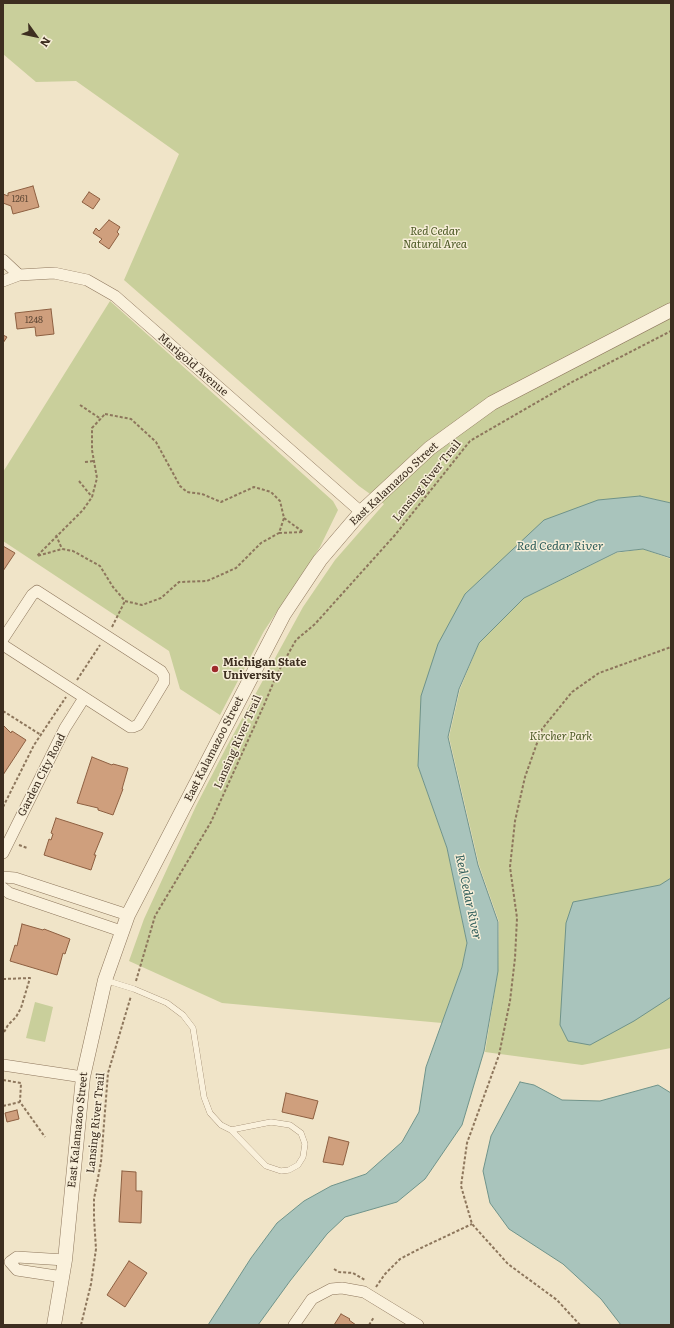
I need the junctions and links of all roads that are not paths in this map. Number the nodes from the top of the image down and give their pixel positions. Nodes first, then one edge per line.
1 (3, 260) edge
2 (19, 275) junction
3 (3, 281) edge
4 (671, 310) edge
5 (361, 512) junction
6 (3, 639) edge
7 (3, 645) edge
8 (84, 698) junction
9 (3, 853) edge
10 (3, 877) edge
11 (3, 888) edge
12 (128, 915) junction
13 (121, 931) junction
14 (105, 980) junction
15 (3, 1065) edge
16 (83, 1077) junction
17 (230, 1130) junction
18 (65, 1260) junction
19 (6, 1261) edge
20 (63, 1277) junction
21 (54, 1325) edge
22 (294, 1325) edge
23 (418, 1325) edge

1 - 2 street
2 - 3 street, Marigold Avenue
2 - 5 street, Marigold Avenue
4 - 5 street, East Kalamazoo Street
5 - 12 street, East Kalamazoo Street
6 - 8 street
7 - 8 street
8 - 9 street, Garden City Road
10 - 12 street
11 - 13 street
12 - 13 street, East Kalamazoo Street
13 - 14 street, East Kalamazoo Street
14 - 16 street, East Kalamazoo Street
14 - 17 lane
15 - 16 street
16 - 18 street, East Kalamazoo Street
17 - 17 lane
18 - 19 street
18 - 20 street, East Kalamazoo Street
19 - 20 street
20 - 21 street, East Kalamazoo Street
22 - 23 street

